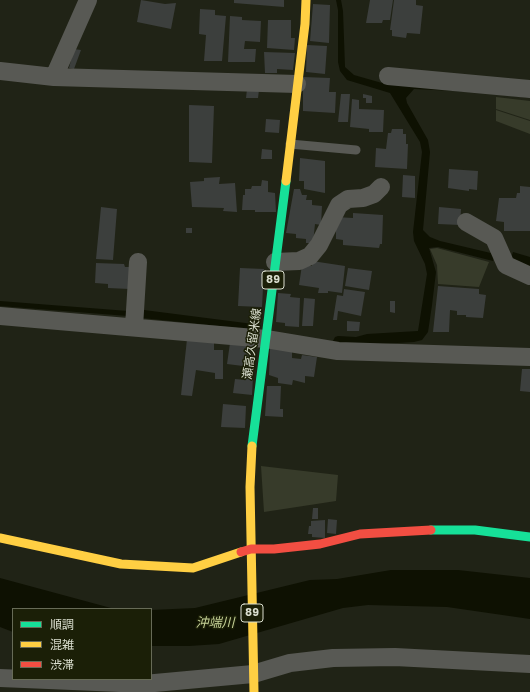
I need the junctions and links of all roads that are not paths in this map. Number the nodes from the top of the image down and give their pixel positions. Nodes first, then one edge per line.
1 (88, 0) edge
2 (306, 0) edge
3 (0, 71) edge
4 (388, 76) dead end
5 (54, 77) junction
6 (297, 84) junction
7 (530, 89) edge
8 (290, 144) junction
9 (356, 150) dead end
10 (381, 187) dead end
11 (466, 222) dead end
12 (138, 262) dead end
13 (275, 262) junction
14 (530, 276) edge
15 (0, 316) edge
16 (134, 327) junction
17 (266, 339) junction
18 (530, 357) edge
19 (530, 536) edge
20 (0, 538) edge
21 (251, 549) junction
22 (530, 664) edge
23 (253, 677) edge
24 (0, 678) edge
25 (12, 678) edge
26 (48, 680) edge

1 - 5 street
2 - 6 main road, 瀬高久留米線 / 89
3 - 5 street
4 - 7 street
5 - 6 street
6 - 8 main road, 瀬高久留米線 / 89
8 - 9 lane
8 - 13 main road, 瀬高久留米線 / 89
10 - 13 street
11 - 14 street
12 - 16 street
13 - 17 main road, 瀬高久留米線 / 89
15 - 16 street
16 - 17 street
17 - 18 street
17 - 21 main road, 瀬高久留米線 / 89
19 - 21 main road
20 - 21 main road
21 - 23 main road, 瀬高久留米線 / 89
22 - 23 street
23 - 26 street
24 - 25 street

